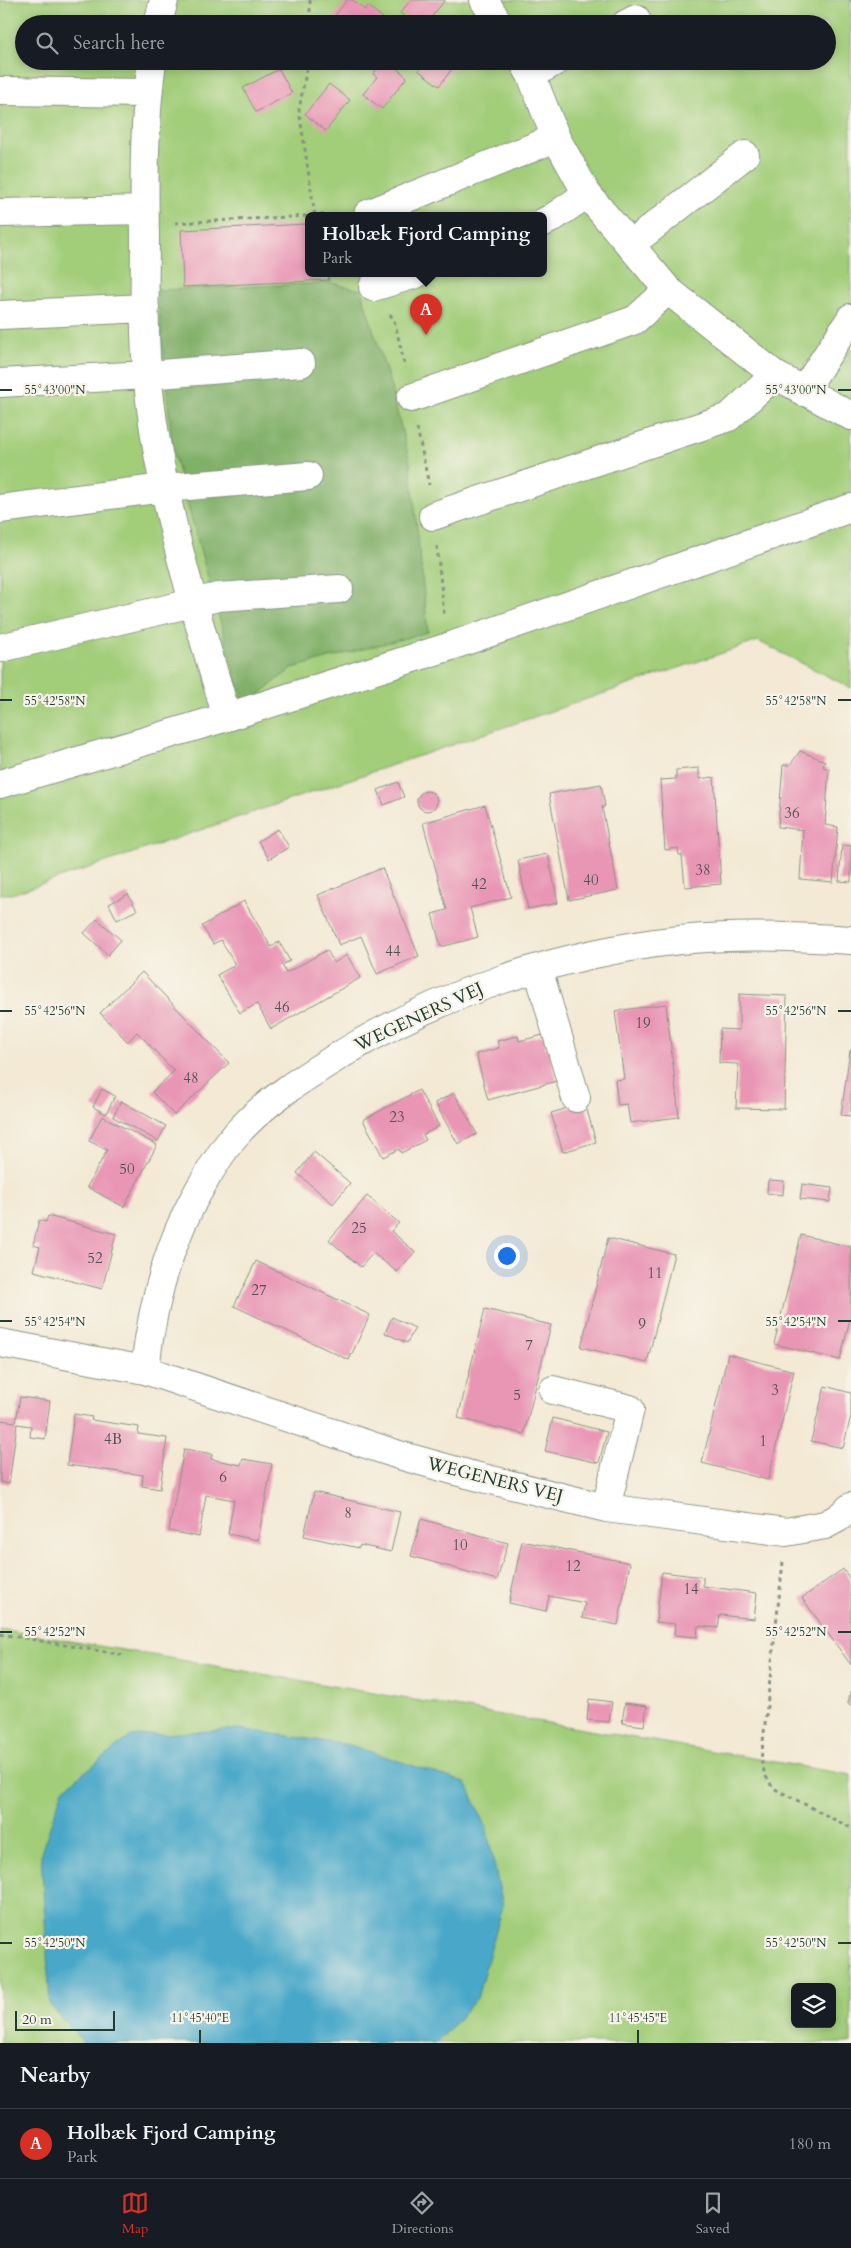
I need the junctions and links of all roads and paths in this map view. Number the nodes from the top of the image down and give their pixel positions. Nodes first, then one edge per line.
1 (164, 0) edge
2 (310, 0) edge
3 (484, 0) edge
4 (160, 15) edge
5 (310, 15) edge
6 (493, 15) edge
7 (151, 70) edge
8 (306, 70) edge
9 (528, 70) edge
10 (0, 91) edge
11 (147, 93) junction
12 (556, 138) junction
13 (745, 155) dead end
14 (587, 194) junction
15 (312, 212) edge
16 (373, 212) edge
17 (0, 213) edge
18 (305, 216) edge
19 (144, 218) junction
20 (547, 220) edge
21 (631, 244) junction
22 (406, 277) edge
23 (373, 287) joint
24 (668, 290) junction
25 (146, 308) junction
26 (0, 315) edge
27 (851, 318) edge
28 (301, 363) dead end
29 (147, 375) junction
30 (776, 375) junction
31 (0, 383) edge
32 (803, 392) junction
33 (411, 398) junction
34 (851, 416) edge
35 (308, 476) dead end
36 (164, 488) junction
37 (0, 508) edge
38 (851, 508) edge
39 (433, 516) junction
40 (339, 589) dead end
41 (192, 604) junction
42 (448, 647) junction
43 (0, 648) edge
44 (227, 717) junction
45 (0, 784) edge
46 (851, 940) edge
47 (538, 969) junction
48 (576, 1098) dead end
49 (0, 1343) edge
50 (144, 1370) junction
51 (553, 1390) dead end
52 (851, 1507) edge
53 (606, 1508) junction
54 (786, 1532) junction
55 (0, 1634) edge
56 (124, 1655) dead end
57 (851, 1828) edge

1 - 4 street
2 - 5 path
3 - 6 street
7 - 11 street
8 - 15 path
9 - 12 street
10 - 11 street
11 - 19 street
12 - 14 street
12 - 16 street
13 - 21 street
14 - 20 street
14 - 21 street
17 - 19 street
18 - 19 path
19 - 25 street
21 - 24 street
22 - 23 street
23 - 33 path
24 - 30 street
24 - 33 street
25 - 26 street
25 - 29 street
27 - 32 street
28 - 29 street
29 - 31 street
29 - 36 street
30 - 32 street
30 - 39 street
32 - 34 street
33 - 39 path
35 - 36 street
36 - 37 street
36 - 41 street
38 - 42 street
39 - 42 path
40 - 41 street
41 - 43 street
41 - 44 street
42 - 44 street
44 - 45 street
46 - 47 street, WEGENERS VEJ
47 - 48 street
47 - 50 street, WEGENERS VEJ
49 - 50 street, WEGENERS VEJ
50 - 53 street, WEGENERS VEJ
51 - 53 street
52 - 54 street, WEGENERS VEJ
53 - 54 street, WEGENERS VEJ
54 - 57 path
55 - 56 path

